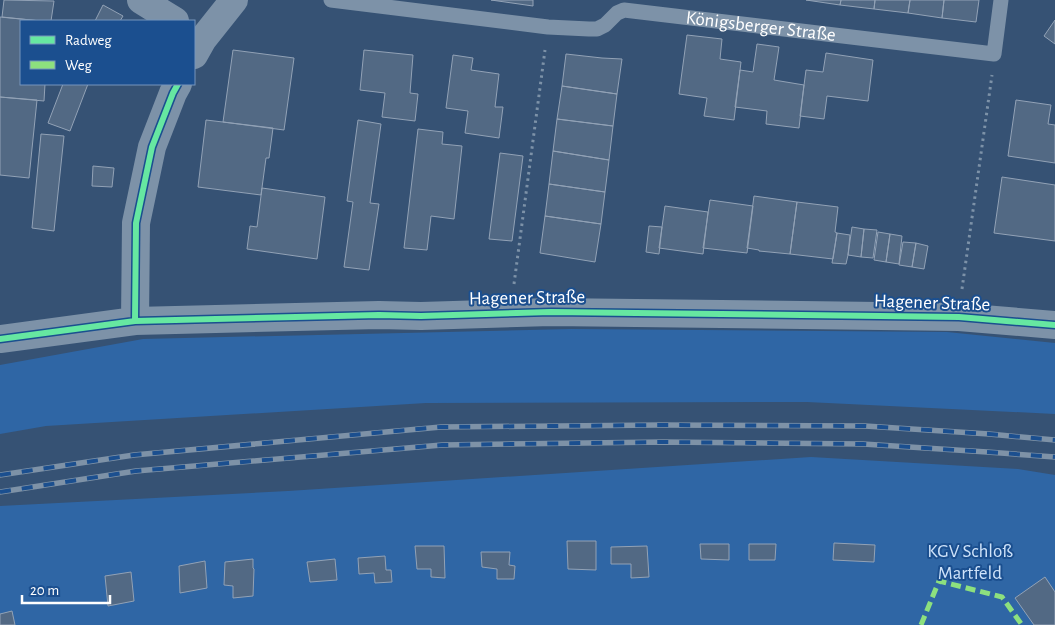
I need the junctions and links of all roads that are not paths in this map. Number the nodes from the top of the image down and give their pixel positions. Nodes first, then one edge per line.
1 (141, 0) edge
2 (234, 0) edge
3 (330, 0) edge
4 (1002, 0) edge
5 (173, 20) edge
6 (197, 42) edge
7 (178, 85) edge
8 (135, 321) junction
9 (1055, 325) edge
10 (0, 339) edge

1 - 5 street
2 - 6 street
3 - 4 lane, Königsberger Straße
7 - 8 street
8 - 9 street, Hagener Straße
8 - 10 street, Hagener Straße

